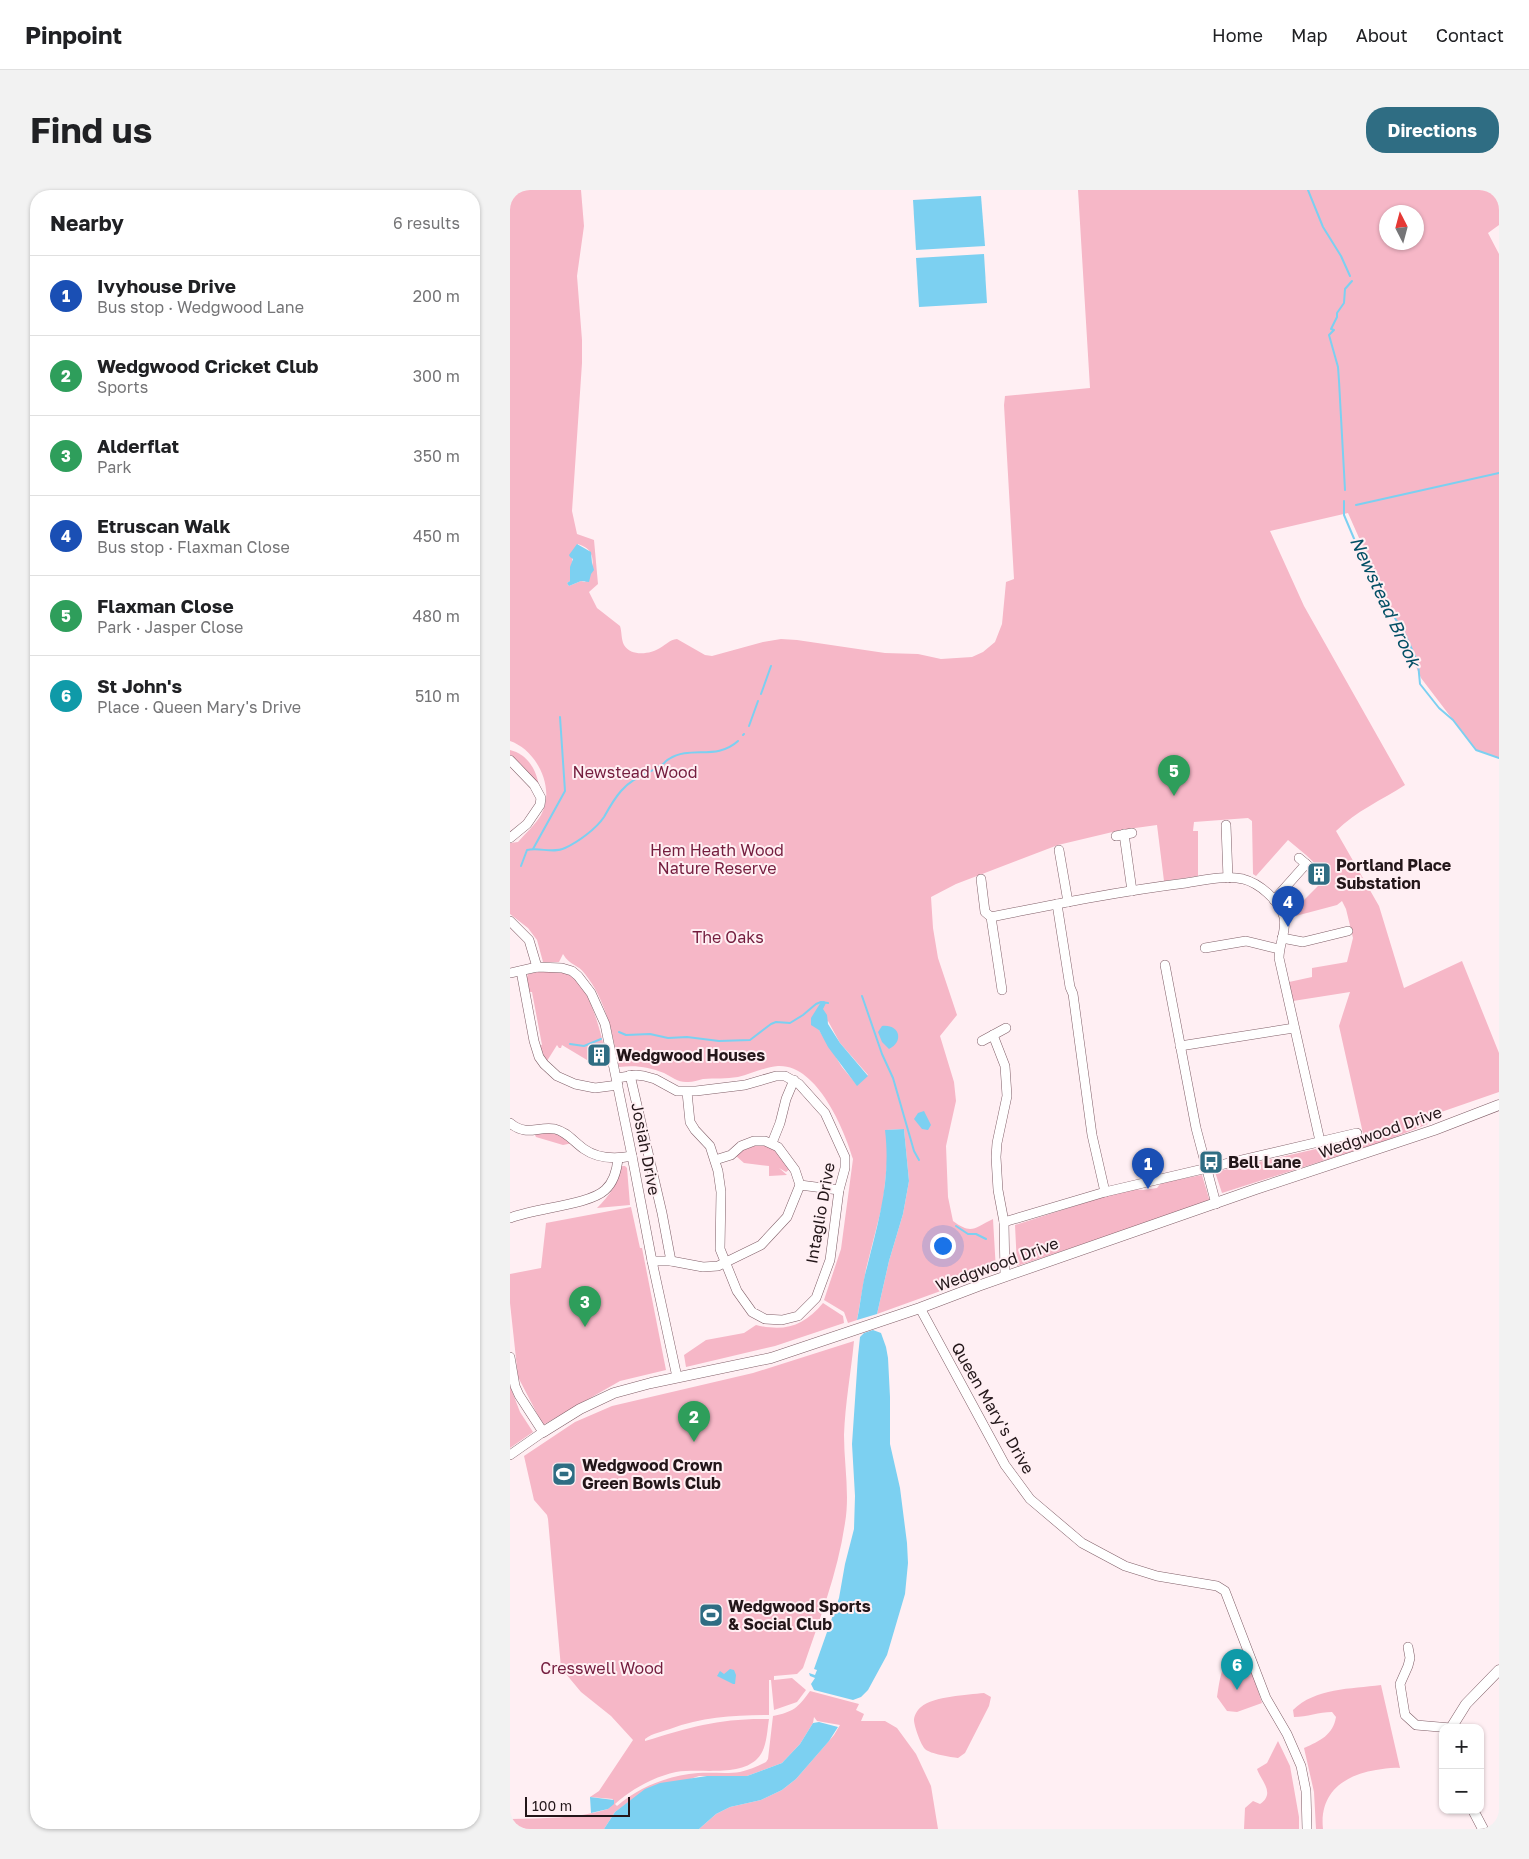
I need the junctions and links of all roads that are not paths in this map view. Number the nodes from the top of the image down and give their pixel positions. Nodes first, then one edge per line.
1 (510, 760) edge
2 (1226, 825) dead end
3 (1124, 834) dead end
4 (510, 838) edge
5 (1059, 850) dead end
6 (1305, 864) dead end
7 (1228, 878) junction
8 (981, 879) dead end
9 (1132, 890) junction
10 (1274, 900) junction
11 (1068, 902) junction
12 (1057, 904) junction
13 (991, 917) junction
14 (510, 921) edge
15 (1346, 934) dead end
16 (1282, 938) junction
17 (1205, 948) dead end
18 (1279, 949) junction
19 (1165, 965) dead end
20 (537, 967) junction
21 (521, 971) junction
22 (510, 973) edge
23 (1002, 990) dead end
24 (1006, 1028) dead end
25 (1294, 1028) junction
26 (992, 1035) junction
27 (982, 1041) dead end
28 (1180, 1046) junction
29 (630, 1076) junction
30 (794, 1080) junction
31 (618, 1082) junction
32 (687, 1092) junction
33 (1499, 1105) edge
34 (510, 1123) edge
35 (1357, 1133) dead end
36 (1320, 1141) junction
37 (772, 1143) junction
38 (632, 1156) junction
39 (618, 1158) junction
40 (715, 1160) junction
41 (1206, 1168) junction
42 (800, 1185) junction
43 (839, 1190) junction
44 (1105, 1192) junction
45 (1216, 1204) junction
46 (510, 1217) edge
47 (1004, 1222) junction
48 (652, 1261) junction
49 (671, 1261) junction
50 (725, 1263) junction
51 (1004, 1276) junction
52 (920, 1308) junction
53 (510, 1357) edge
54 (677, 1377) junction
55 (544, 1432) junction
56 (510, 1455) edge
57 (1408, 1647) dead end
58 (1499, 1670) edge
59 (1454, 1724) edge
60 (1439, 1727) edge
61 (1475, 1814) edge
62 (1307, 1829) edge
63 (1483, 1829) edge

1 - 4 street
2 - 7 street
3 - 9 street
5 - 11 street
6 - 10 street
7 - 9 street
7 - 10 street
8 - 13 street
9 - 11 street
10 - 16 street
11 - 12 street
12 - 13 street
12 - 44 street
13 - 23 street
14 - 20 street
15 - 16 street
16 - 18 street
17 - 18 street
18 - 25 street
19 - 28 street
20 - 21 street, Josiah Drive
20 - 31 street, Josiah Drive
21 - 22 street, Josiah Drive
21 - 31 street
24 - 26 street
25 - 28 street
25 - 36 street
26 - 27 street
26 - 47 street
28 - 41 street
29 - 31 street
29 - 32 street
29 - 49 street
30 - 32 street
30 - 37 street
30 - 43 street, Intaglio Drive
31 - 38 street, Josiah Drive
32 - 40 street
33 - 45 street, Wedgwood Drive
34 - 39 street
35 - 36 street
36 - 41 street
37 - 40 street
37 - 42 street
38 - 39 street
38 - 48 street, Josiah Drive
39 - 46 street
40 - 50 street, Intaglio Drive
41 - 44 street
41 - 45 street
42 - 43 street
42 - 50 street
43 - 50 street, Intaglio Drive
44 - 47 street
45 - 51 street, Wedgwood Drive
47 - 51 street
48 - 49 street
48 - 54 street, Josiah Drive
49 - 50 street
51 - 52 street, Wedgwood Drive
52 - 54 street, Wedgwood Drive
52 - 62 street, Queen Mary's Drive
53 - 55 street
54 - 55 street, Wedgwood Drive
55 - 56 street, Wedgwood Drive
57 - 60 street
58 - 59 street
61 - 63 street

